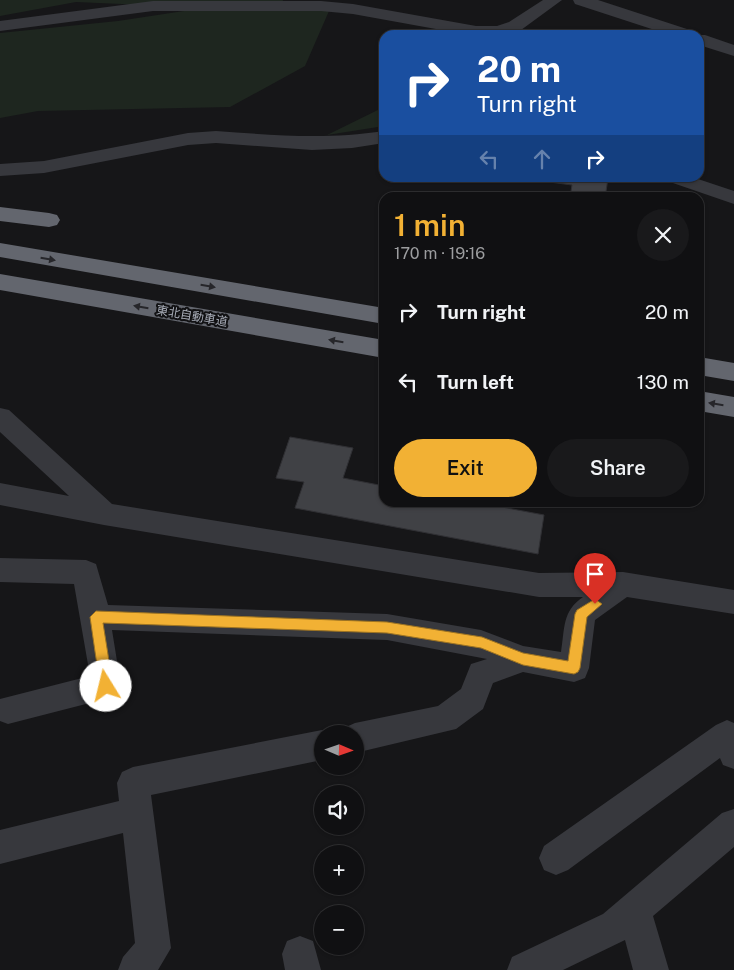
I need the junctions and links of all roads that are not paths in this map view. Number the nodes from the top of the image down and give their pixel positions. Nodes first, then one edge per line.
1 (554, 0) edge
2 (580, 0) edge
3 (0, 26) edge
4 (470, 30) edge
5 (501, 30) edge
6 (671, 30) edge
7 (704, 41) edge
8 (734, 51) edge
9 (379, 137) edge
10 (0, 170) edge
11 (688, 182) edge
12 (734, 198) edge
13 (0, 214) edge
14 (49, 220) dead end
15 (0, 250) edge
16 (0, 282) edge
17 (379, 315) edge
18 (379, 348) edge
19 (704, 367) edge
20 (734, 372) edge
21 (704, 402) edge
22 (734, 407) edge
23 (0, 417) edge
24 (0, 494) edge
25 (105, 514) junction
26 (0, 570) edge
27 (623, 584) junction
28 (734, 602) edge
29 (96, 617) junction
30 (523, 659) junction
31 (8, 710) dead end
32 (364, 736) edge
33 (314, 747) edge
34 (734, 754) edge
35 (137, 813) junction
36 (734, 825) edge
37 (0, 847) edge
38 (556, 858) dead end
39 (634, 910) junction
40 (146, 967) edge
41 (525, 970) edge
42 (651, 970) edge

1 - 5 street
2 - 6 street
3 - 4 street
7 - 8 street
9 - 10 street
11 - 12 street
13 - 14 highway
15 -> 17 highway
18 -> 16 highway, 東北自動車道
19 - 20 highway
22 -> 21 highway
23 - 25 street
24 - 25 street
25 - 27 street
26 - 29 street
27 - 28 street
27 - 30 street
29 - 30 street
29 - 31 street
30 - 32 street
33 - 35 street
34 - 38 street
35 - 37 street
35 - 40 street
36 - 39 street
39 - 41 street
39 - 42 street

